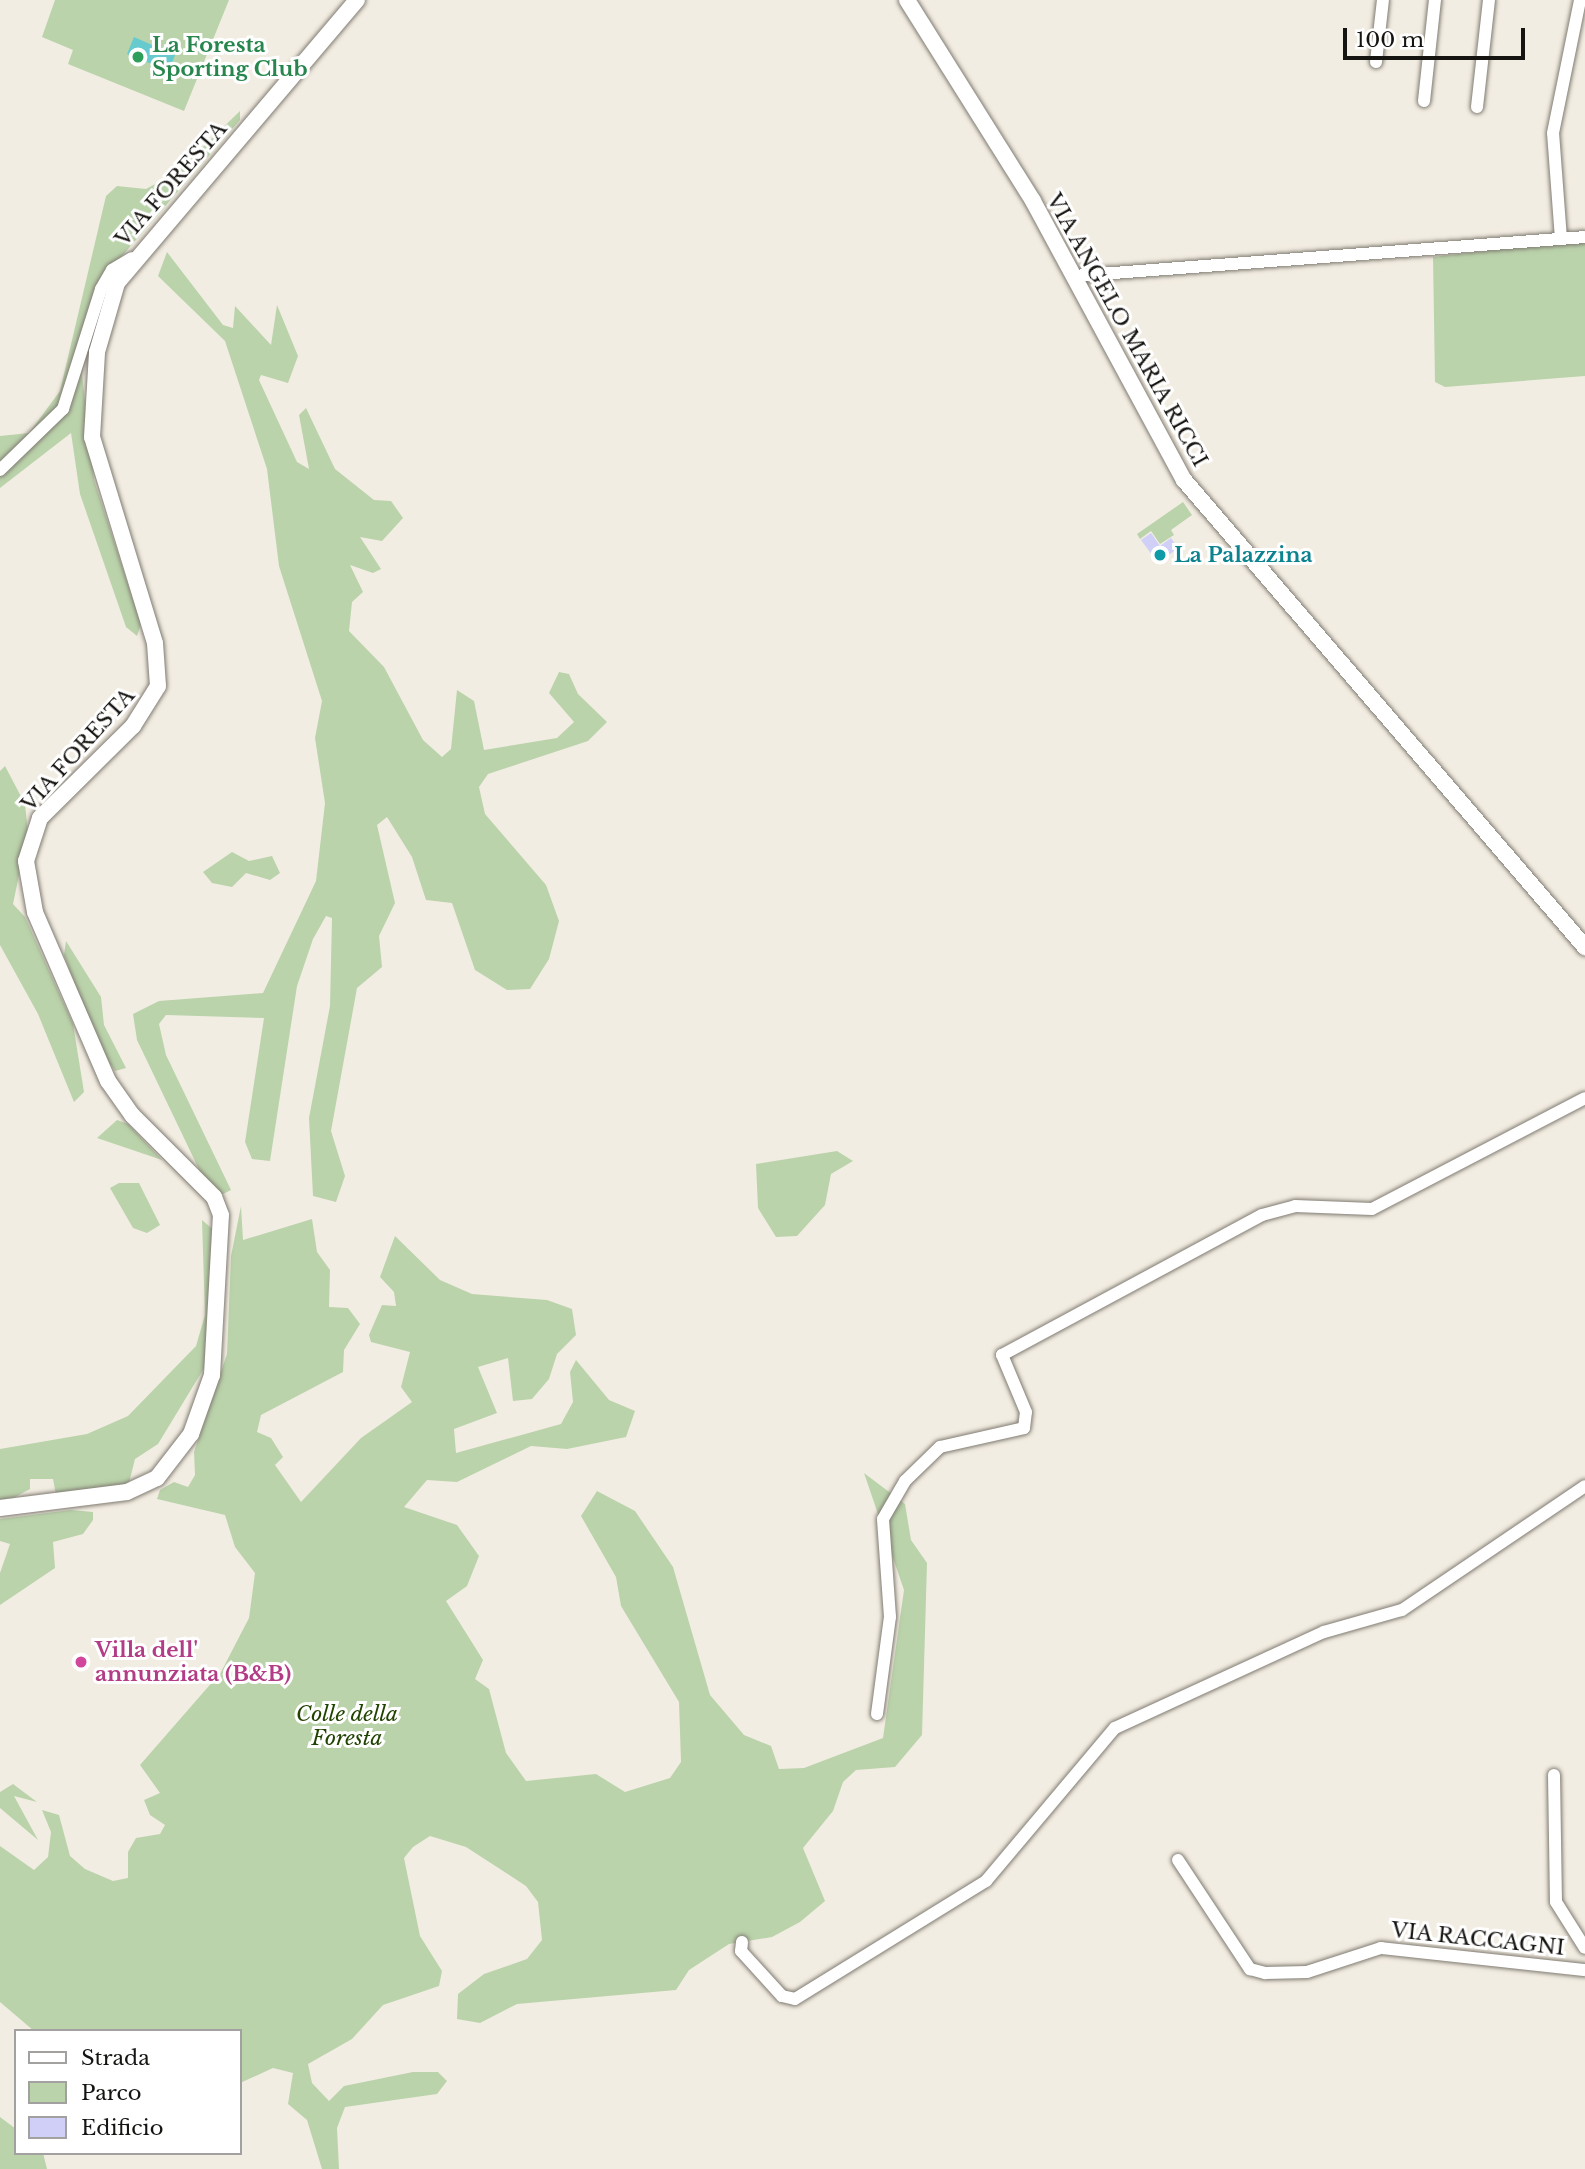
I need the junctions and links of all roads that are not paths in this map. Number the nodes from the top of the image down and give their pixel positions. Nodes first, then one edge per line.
1 (357, 0) edge
2 (906, 0) edge
3 (1383, 0) edge
4 (1434, 0) edge
5 (1489, 0) edge
6 (1580, 0) edge
7 (1376, 62) dead end
8 (1424, 101) dead end
9 (1477, 107) dead end
10 (1585, 237) edge
11 (1562, 239) junction
12 (132, 258) junction
13 (1074, 276) junction
14 (0, 470) edge
15 (1585, 947) edge
16 (1585, 1098) edge
17 (1585, 1486) edge
18 (0, 1508) edge
19 (877, 1714) dead end
20 (1554, 1774) dead end
21 (1178, 1860) dead end
22 (742, 1942) dead end
23 (1585, 1948) edge
24 (1585, 1970) edge

1 - 12 main road, VIA FORESTA
2 - 13 main road, VIA ANGELO MARIA RICCI
3 - 7 street
4 - 8 street
5 - 9 street
6 - 11 street
10 - 11 street
11 - 13 street
12 - 14 street
12 - 18 main road, VIA FORESTA
13 - 15 main road, VIA ANGELO MARIA RICCI
16 - 19 street
17 - 22 street
20 - 23 street
21 - 24 street, VIA RACCAGNI

